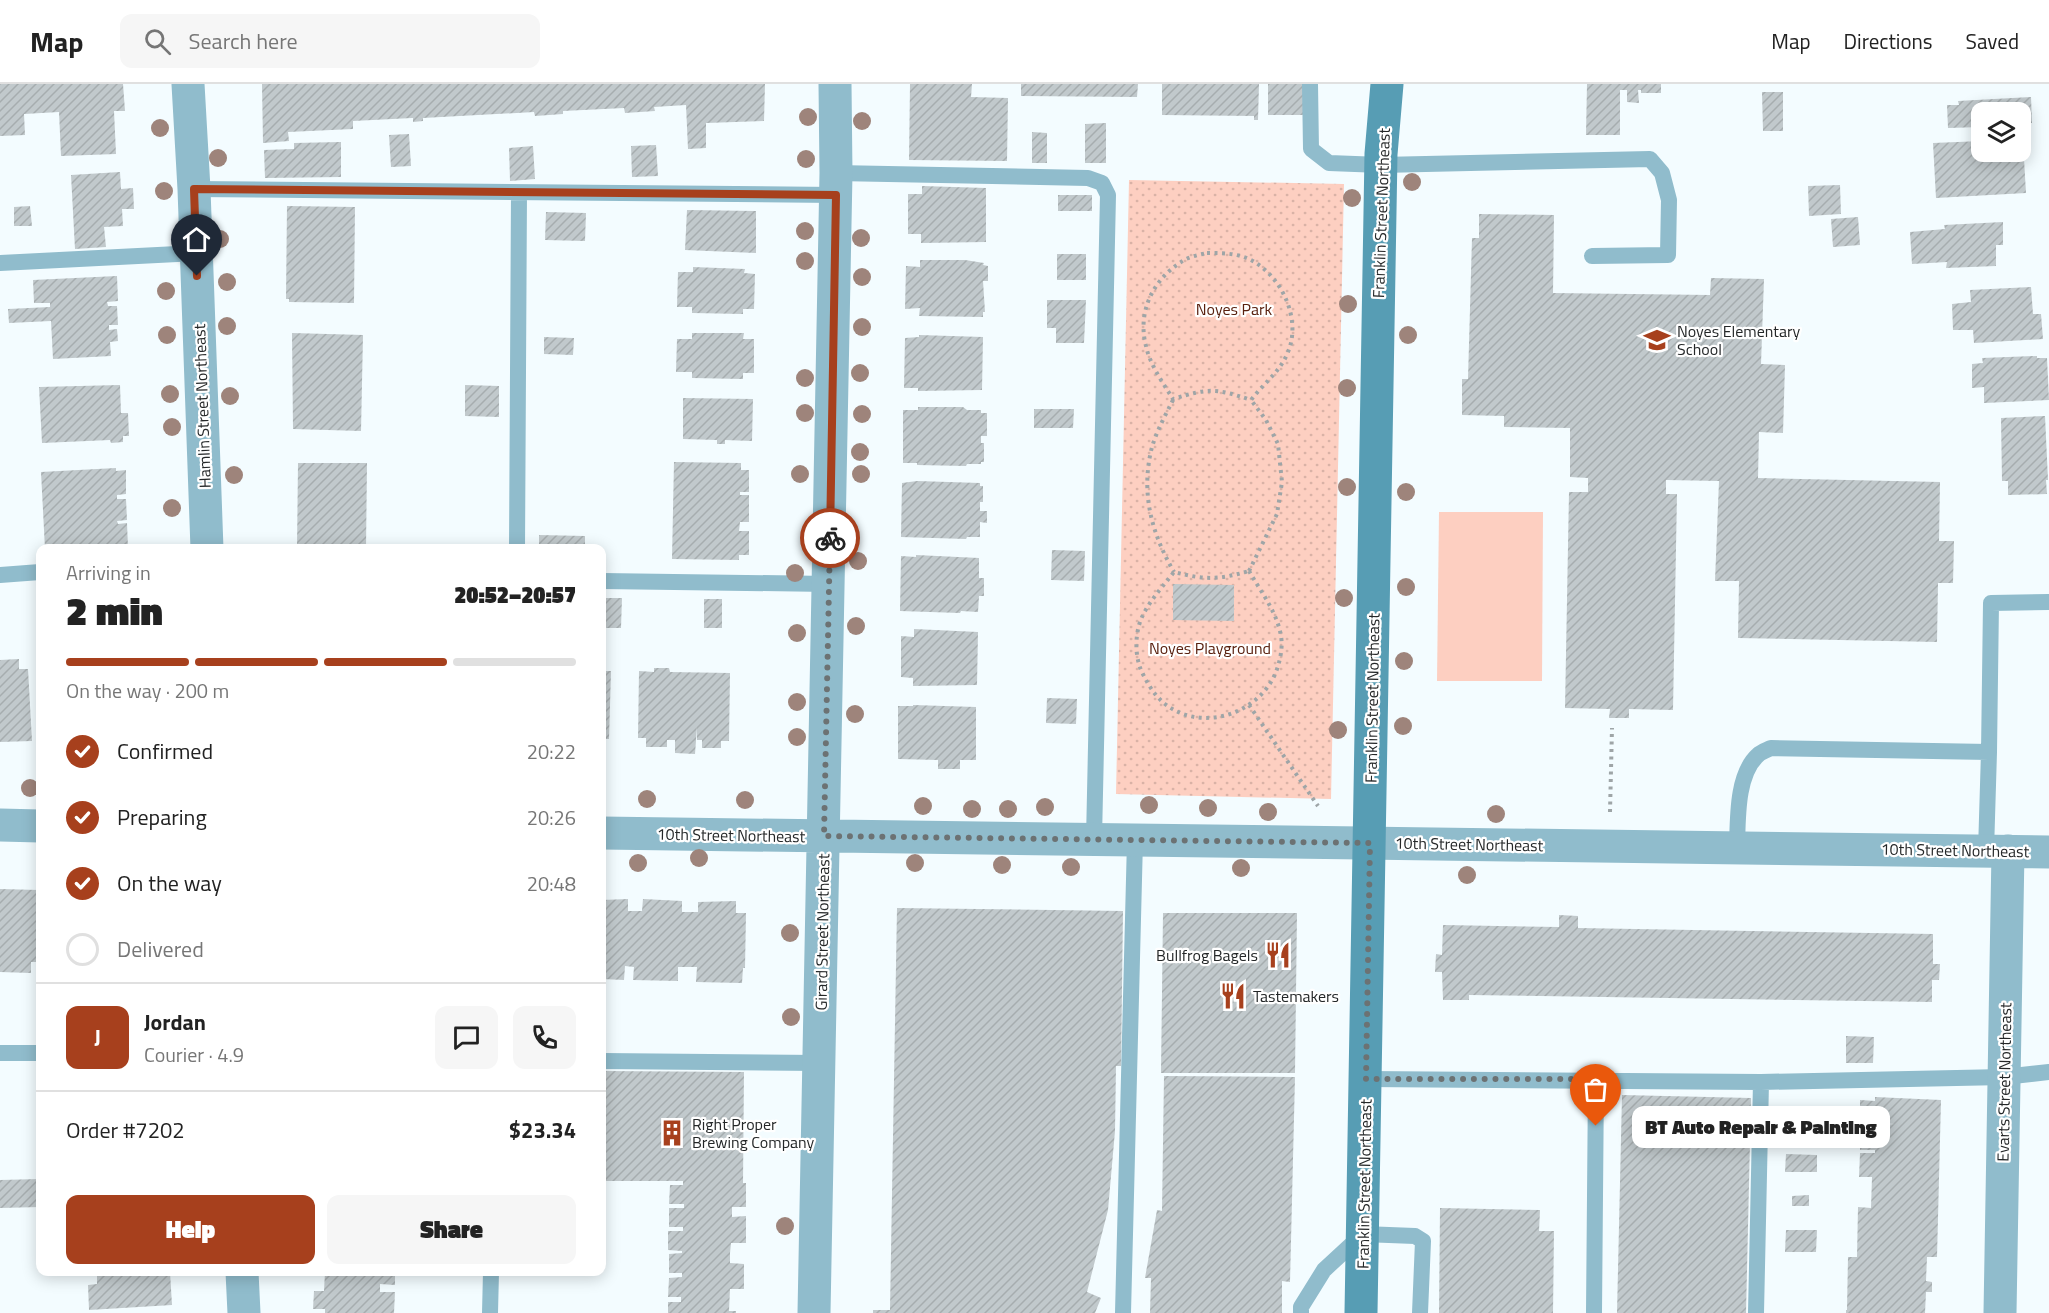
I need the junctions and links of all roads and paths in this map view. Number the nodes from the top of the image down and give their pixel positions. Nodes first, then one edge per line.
1 (188, 84) edge
2 (835, 84) edge
3 (1310, 84) edge
4 (1387, 84) edge
5 (1381, 165) junction
6 (836, 184) junction
7 (194, 189) junction
8 (519, 193) junction
9 (197, 253) junction
10 (1593, 256) dead end
11 (0, 263) edge
12 (1173, 399) junction
13 (1251, 400) junction
14 (207, 544) edge
15 (517, 544) edge
16 (1249, 571) junction
17 (36, 572) edge
18 (1174, 572) junction
19 (0, 574) edge
20 (606, 581) edge
21 (829, 584) junction
22 (2049, 602) edge
23 (1249, 705) junction
24 (1612, 728) dead end
25 (1989, 752) junction
26 (1318, 806) dead end
27 (0, 825) edge
28 (36, 826) edge
29 (606, 833) edge
30 (824, 836) junction
31 (1094, 839) junction
32 (1135, 840) junction
33 (1370, 843) junction
34 (1610, 846) junction
35 (1737, 848) junction
36 (1997, 851) junction
37 (2049, 852) edge
38 (0, 1053) edge
39 (36, 1053) edge
40 (606, 1061) edge
41 (819, 1063) junction
42 (2049, 1072) edge
43 (2004, 1077) junction
44 (1366, 1079) junction
45 (1596, 1079) junction
46 (1761, 1082) junction
47 (1363, 1234) junction
48 (242, 1276) edge
49 (490, 1276) edge
50 (244, 1313) edge
51 (490, 1313) edge
52 (814, 1313) edge
53 (1123, 1313) edge
54 (1301, 1313) edge
55 (1361, 1313) edge
56 (1420, 1313) edge
57 (1594, 1313) edge
58 (1756, 1313) edge
59 (2001, 1313) edge

1 - 7 street, Hamlin Street Northeast
2 - 6 street, Girard Street Northeast
3 - 5 lane
4 - 5 street, Franklin Street Northeast
5 - 10 lane
5 - 33 street, Franklin Street Northeast
6 - 8 lane
6 - 21 street, Girard Street Northeast
6 - 31 lane
7 - 8 lane
7 - 9 street, Hamlin Street Northeast
8 - 15 lane
9 - 11 lane
9 - 14 street, Hamlin Street Northeast
12 - 13 path
12 - 13 path
12 - 18 path
13 - 16 path
16 - 18 path
16 - 23 path
17 - 19 lane
18 - 23 path
20 - 21 lane
21 - 30 street, Girard Street Northeast
22 - 25 lane
23 - 26 path
24 - 34 path
25 - 35 lane
25 - 36 lane
27 - 28 street
29 - 30 street, 10th Street Northeast
30 - 31 street, 10th Street Northeast
30 - 41 street, Girard Street Northeast
31 - 32 street, 10th Street Northeast
32 - 33 street, 10th Street Northeast
32 - 53 lane
33 - 34 street, 10th Street Northeast
33 - 44 street, Franklin Street Northeast
34 - 35 street, 10th Street Northeast
35 - 36 street, 10th Street Northeast
36 - 37 street, 10th Street Northeast
36 - 43 street, Evarts Street Northeast
38 - 39 lane
40 - 41 lane
41 - 52 street, Girard Street Northeast
42 - 43 lane
43 - 46 lane
43 - 59 street, Evarts Street Northeast
44 - 45 lane
44 - 47 street, Franklin Street Northeast
45 - 46 lane
45 - 57 lane
46 - 58 lane
47 - 54 lane
47 - 55 street, Franklin Street Northeast
47 - 56 lane
48 - 50 street
49 - 51 lane

